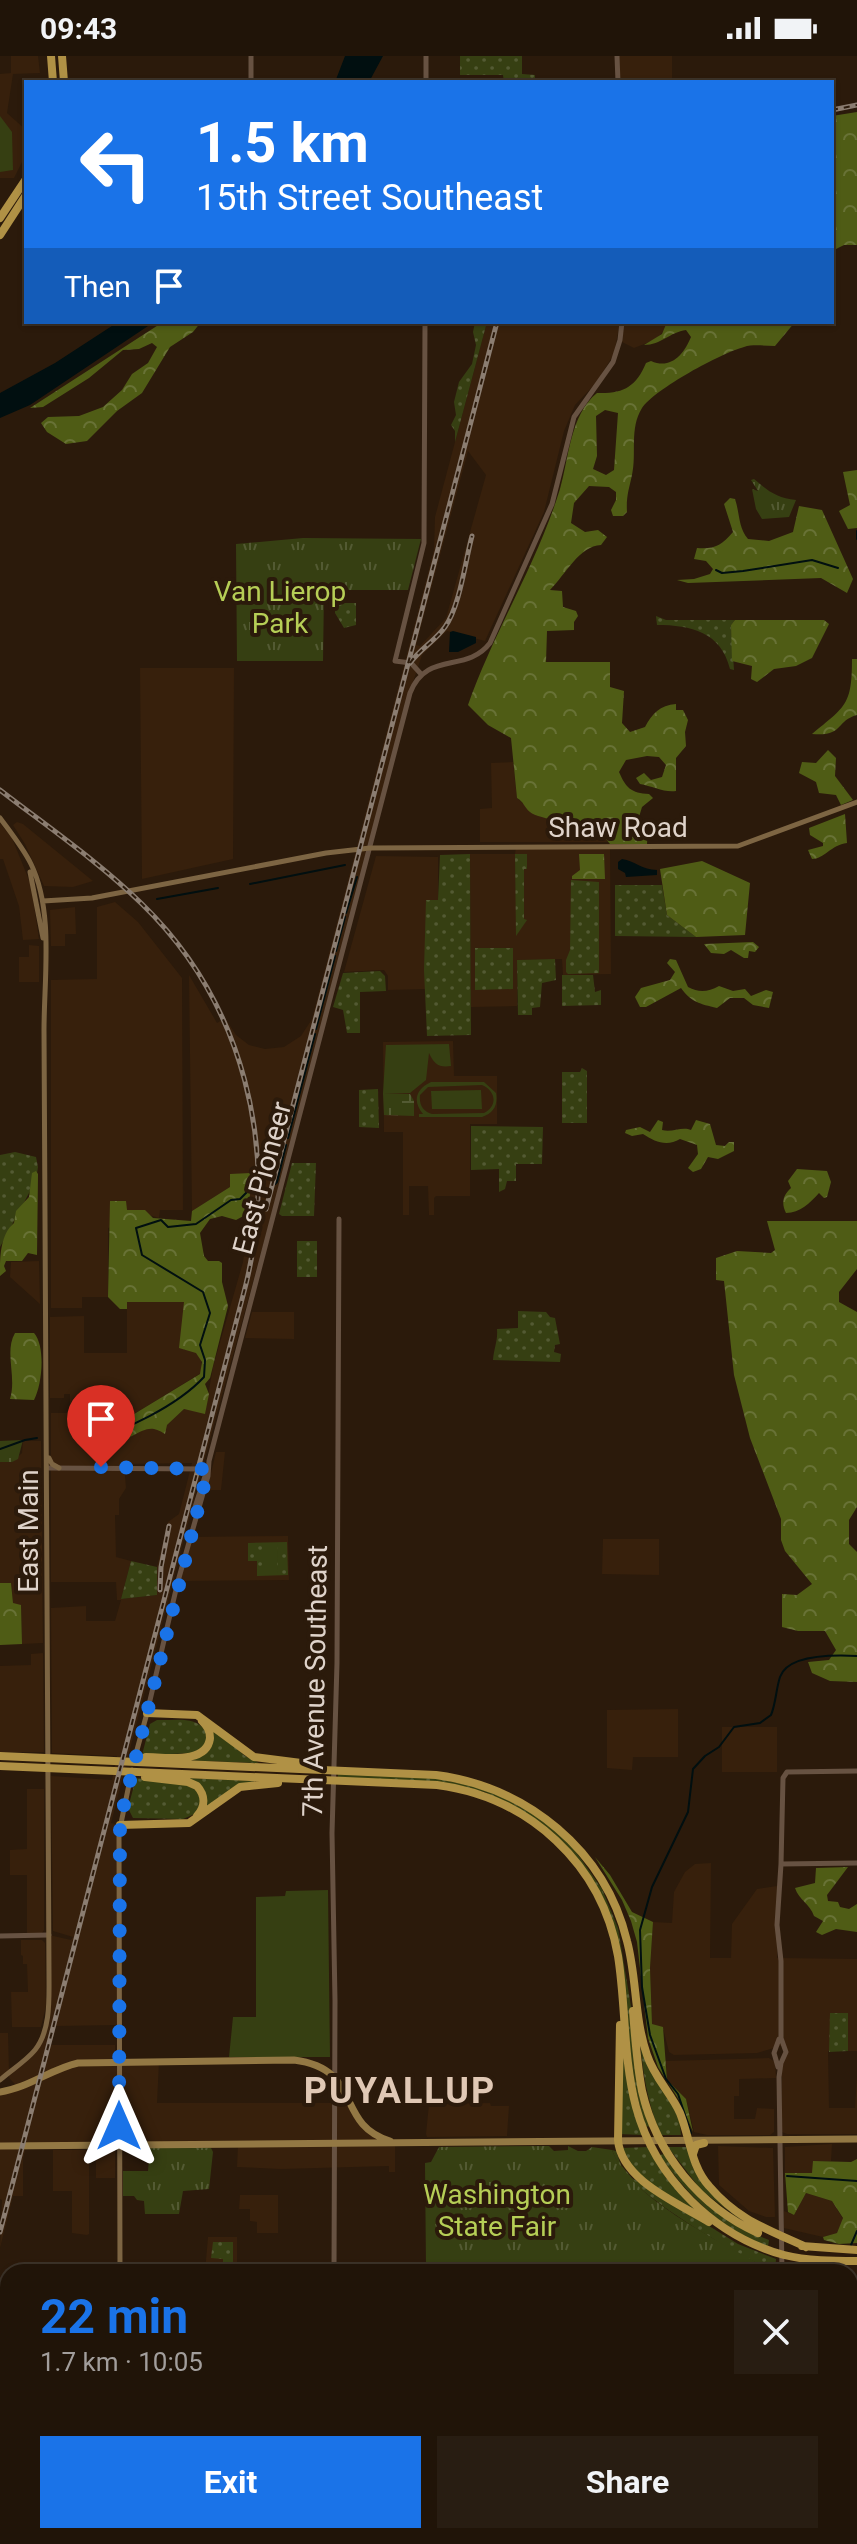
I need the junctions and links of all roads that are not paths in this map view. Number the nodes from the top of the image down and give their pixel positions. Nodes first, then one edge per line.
1 (251, 56) edge
2 (426, 56) edge
3 (617, 56) edge
4 (59, 57) edge
5 (54, 80) edge
6 (64, 80) edge
7 (251, 80) edge
8 (426, 80) edge
9 (618, 80) edge
10 (24, 182) edge
11 (24, 198) edge
12 (0, 218) edge
13 (0, 235) edge
14 (425, 324) edge
15 (622, 324) edge
16 (397, 651) junction
17 (403, 661) junction
18 (421, 674) junction
19 (857, 802) edge
20 (0, 818) edge
21 (20, 846) junction
22 (370, 848) junction
23 (30, 872) junction
24 (43, 901) junction
25 (41, 927) junction
26 (44, 963) junction
27 (339, 1219) dead end
28 (48, 1452) junction
29 (48, 1468) junction
30 (59, 1468) junction
31 (208, 1469) junction
32 (146, 1715) junction
33 (0, 1756) edge
34 (145, 1760) junction
35 (0, 1766) edge
36 (857, 1771) edge
37 (140, 1774) junction
38 (389, 1778) junction
39 (120, 1823) junction
40 (857, 1863) edge
41 (781, 1864) junction
42 (621, 1923) junction
43 (49, 1935) junction
44 (0, 1936) edge
45 (618, 1957) junction
46 (780, 2023) junction
47 (776, 2048) junction
48 (784, 2049) junction
49 (776, 2057) junction
50 (783, 2058) junction
51 (118, 2062) junction
52 (335, 2076) junction
53 (779, 2077) junction
54 (0, 2080) edge
55 (0, 2092) edge
56 (780, 2139) junction
57 (857, 2139) edge
58 (618, 2140) junction
59 (688, 2140) junction
60 (736, 2140) junction
61 (400, 2142) junction
62 (335, 2143) junction
63 (704, 2143) junction
64 (119, 2145) junction
65 (0, 2146) edge
66 (693, 2155) junction
67 (765, 2233) junction
68 (760, 2248) junction
69 (857, 2250) edge
70 (857, 2261) edge
71 (120, 2264) edge
72 (334, 2264) edge
73 (782, 2264) edge

1 - 7 street
2 - 8 street
3 - 9 street
4 - 5 highway
4 - 6 highway
10 - 12 highway
11 - 13 highway
14 - 16 street
15 - 18 street
16 - 17 street
16 - 17 street
17 - 18 street
18 - 22 street
19 - 22 main road, Shaw Road
20 - 21 main road, East Main
21 - 23 main road, East Main
21 - 24 main road, East Main
22 - 24 main road, Shaw Road
22 - 31 street, East Pioneer
23 - 24 main road, East Main
23 - 25 main road, East Main
24 - 25 main road, East Main
24 - 26 main road, East Main
25 - 26 main road, East Main
26 - 28 main road, East Main
27 - 52 street, 7th Avenue Southeast
28 - 29 main road, East Main
28 - 30 main road
29 - 30 street
29 - 43 main road, East Main
30 - 31 street
31 - 32 street, East Pioneer
32 - 34 highway
32 - 38 highway
32 - 39 main road, East Pioneer
33 - 34 highway
34 - 38 highway
35 - 37 highway
36 - 41 street
37 - 38 highway
37 - 39 highway
38 - 39 highway
38 - 42 highway
38 - 45 highway
39 - 51 main road, East Pioneer
40 - 41 street
41 - 46 street
42 - 59 highway
42 - 67 highway
43 - 44 street
43 - 54 main road, East Main
45 - 58 highway
45 - 68 highway
46 - 47 street
46 - 48 street
47 - 48 street
47 - 49 street
48 - 50 street
49 - 50 street
49 - 53 street
50 - 53 street
51 - 52 main road
51 - 55 main road
51 - 64 main road, East Pioneer
52 - 61 main road
52 - 62 street, 7th Avenue Southeast
53 - 56 street
56 - 57 main road
56 - 60 main road
56 - 73 street
58 - 59 main road
58 - 61 main road
58 - 68 highway
59 - 60 main road
59 - 63 main road
59 - 66 highway
60 - 63 main road
61 - 62 main road
62 - 64 main road
62 - 72 street, 7th Avenue Southeast
63 - 66 highway
64 - 65 main road
64 - 71 main road, East Pioneer
66 - 67 highway
67 - 69 highway
68 - 70 highway

